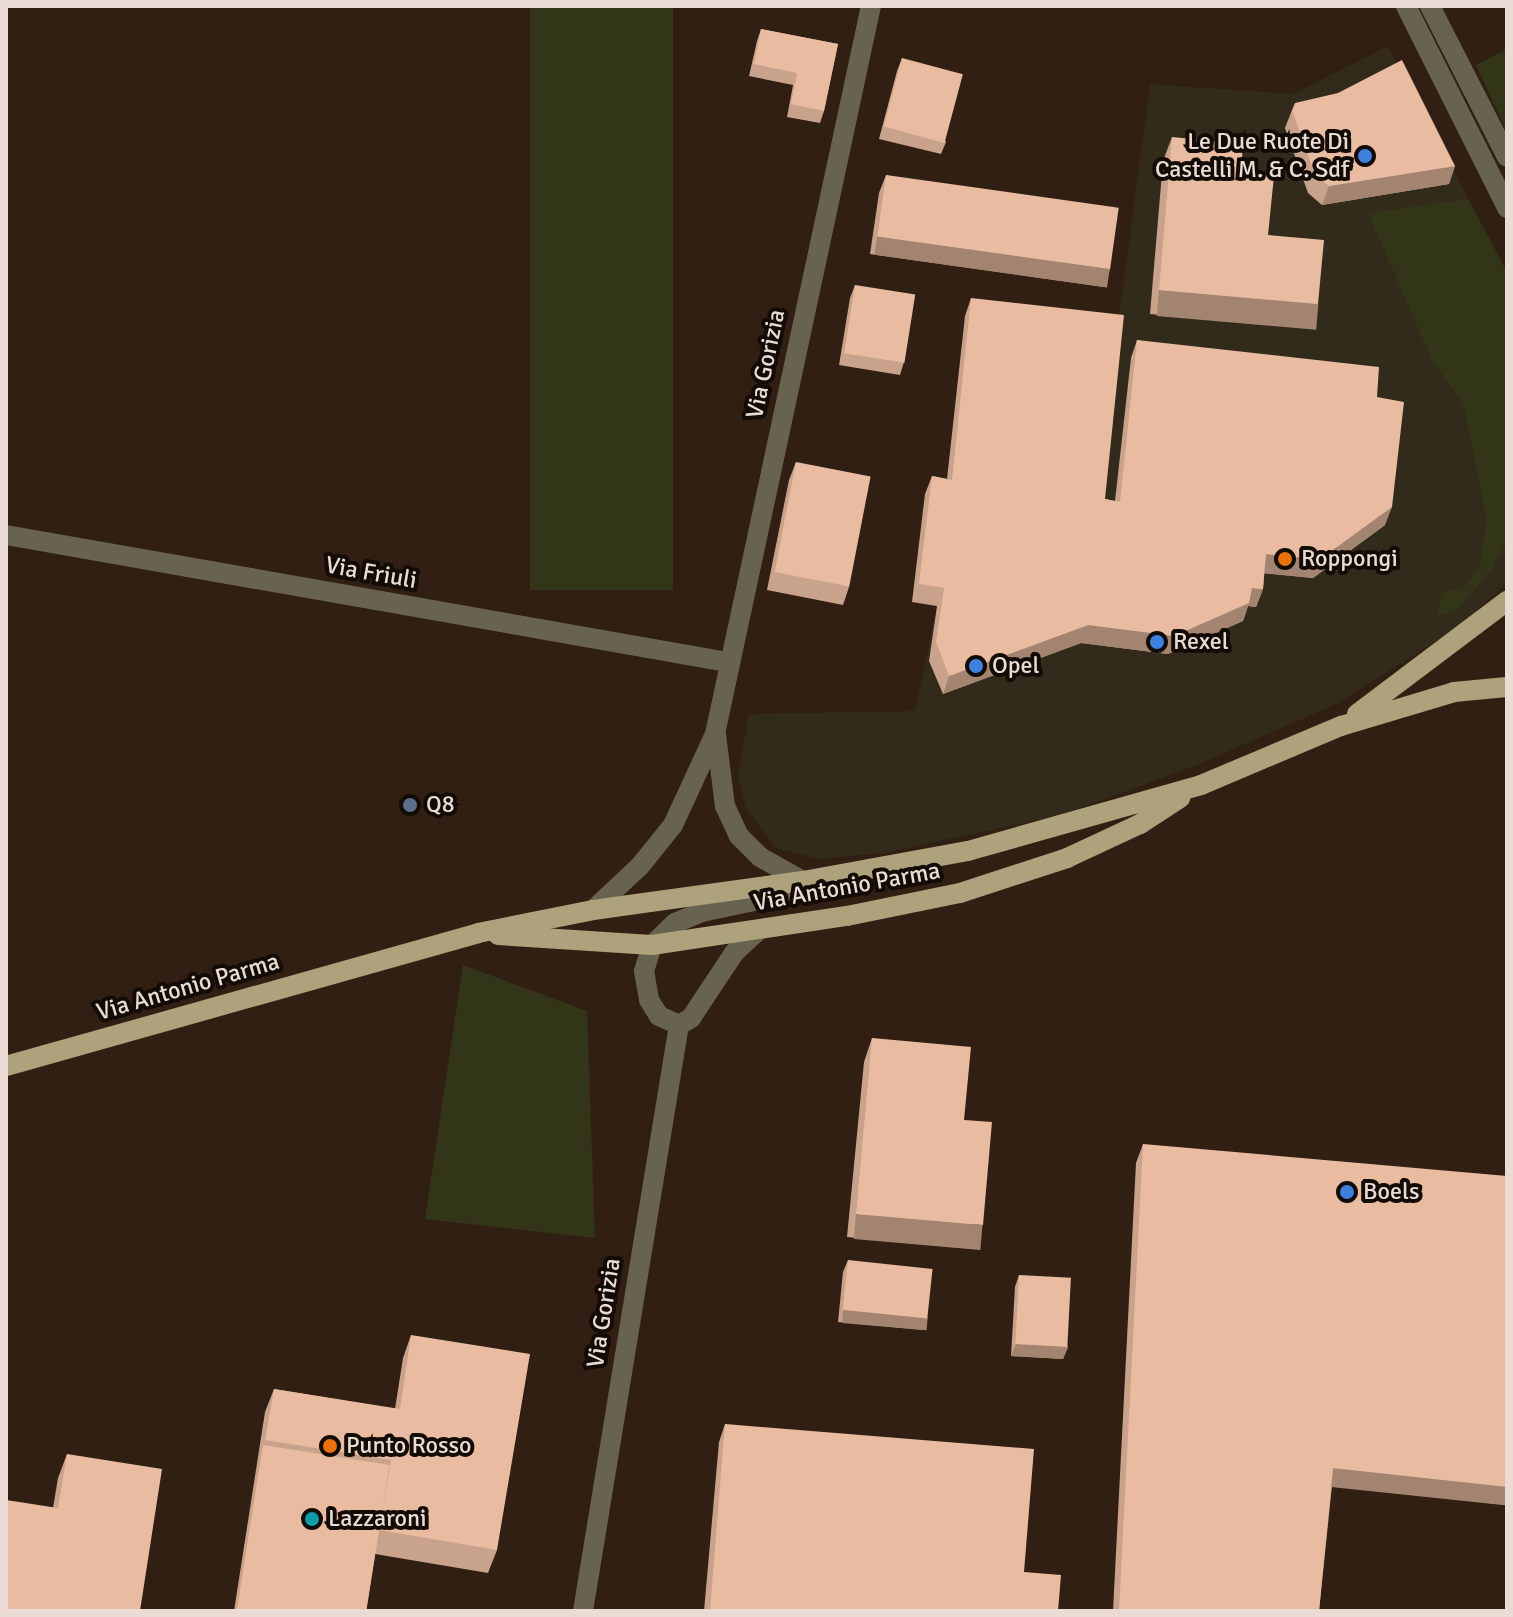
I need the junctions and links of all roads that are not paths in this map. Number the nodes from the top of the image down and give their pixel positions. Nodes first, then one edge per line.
1 (871, 6) edge
2 (1406, 6) edge
3 (1430, 6) edge
4 (1507, 157) edge
5 (1507, 208) edge
6 (6, 535) edge
7 (1507, 601) edge
8 (728, 662) junction
9 (1507, 687) edge
10 (1341, 726) junction
11 (715, 734) junction
12 (1201, 785) junction
13 (803, 881) junction
14 (593, 910) junction
15 (759, 930) junction
16 (478, 933) junction
17 (652, 945) junction
18 (679, 1025) junction
19 (6, 1066) edge
20 (583, 1611) edge

1 - 8 street, Via Gorizia
2 - 5 street
3 - 4 street
6 - 8 street, Via Friuli
7 - 10 main road, Via Antonio Parma
8 - 11 street, Via Gorizia
9 - 10 main road, Via Antonio Parma
10 - 12 main road, Via Antonio Parma
11 - 13 street, Via Gorizia
11 - 14 street, Via Gorizia
12 - 13 main road, Via Antonio Parma
12 - 15 main road, Via Antonio Parma
13 - 14 main road, Via Antonio Parma
13 - 17 street
14 - 16 main road, Via Antonio Parma
15 - 17 main road, Via Antonio Parma
15 - 18 street
16 - 17 main road, Via Antonio Parma
16 - 19 main road, Via Antonio Parma
17 - 18 street
18 - 20 street, Via Gorizia

